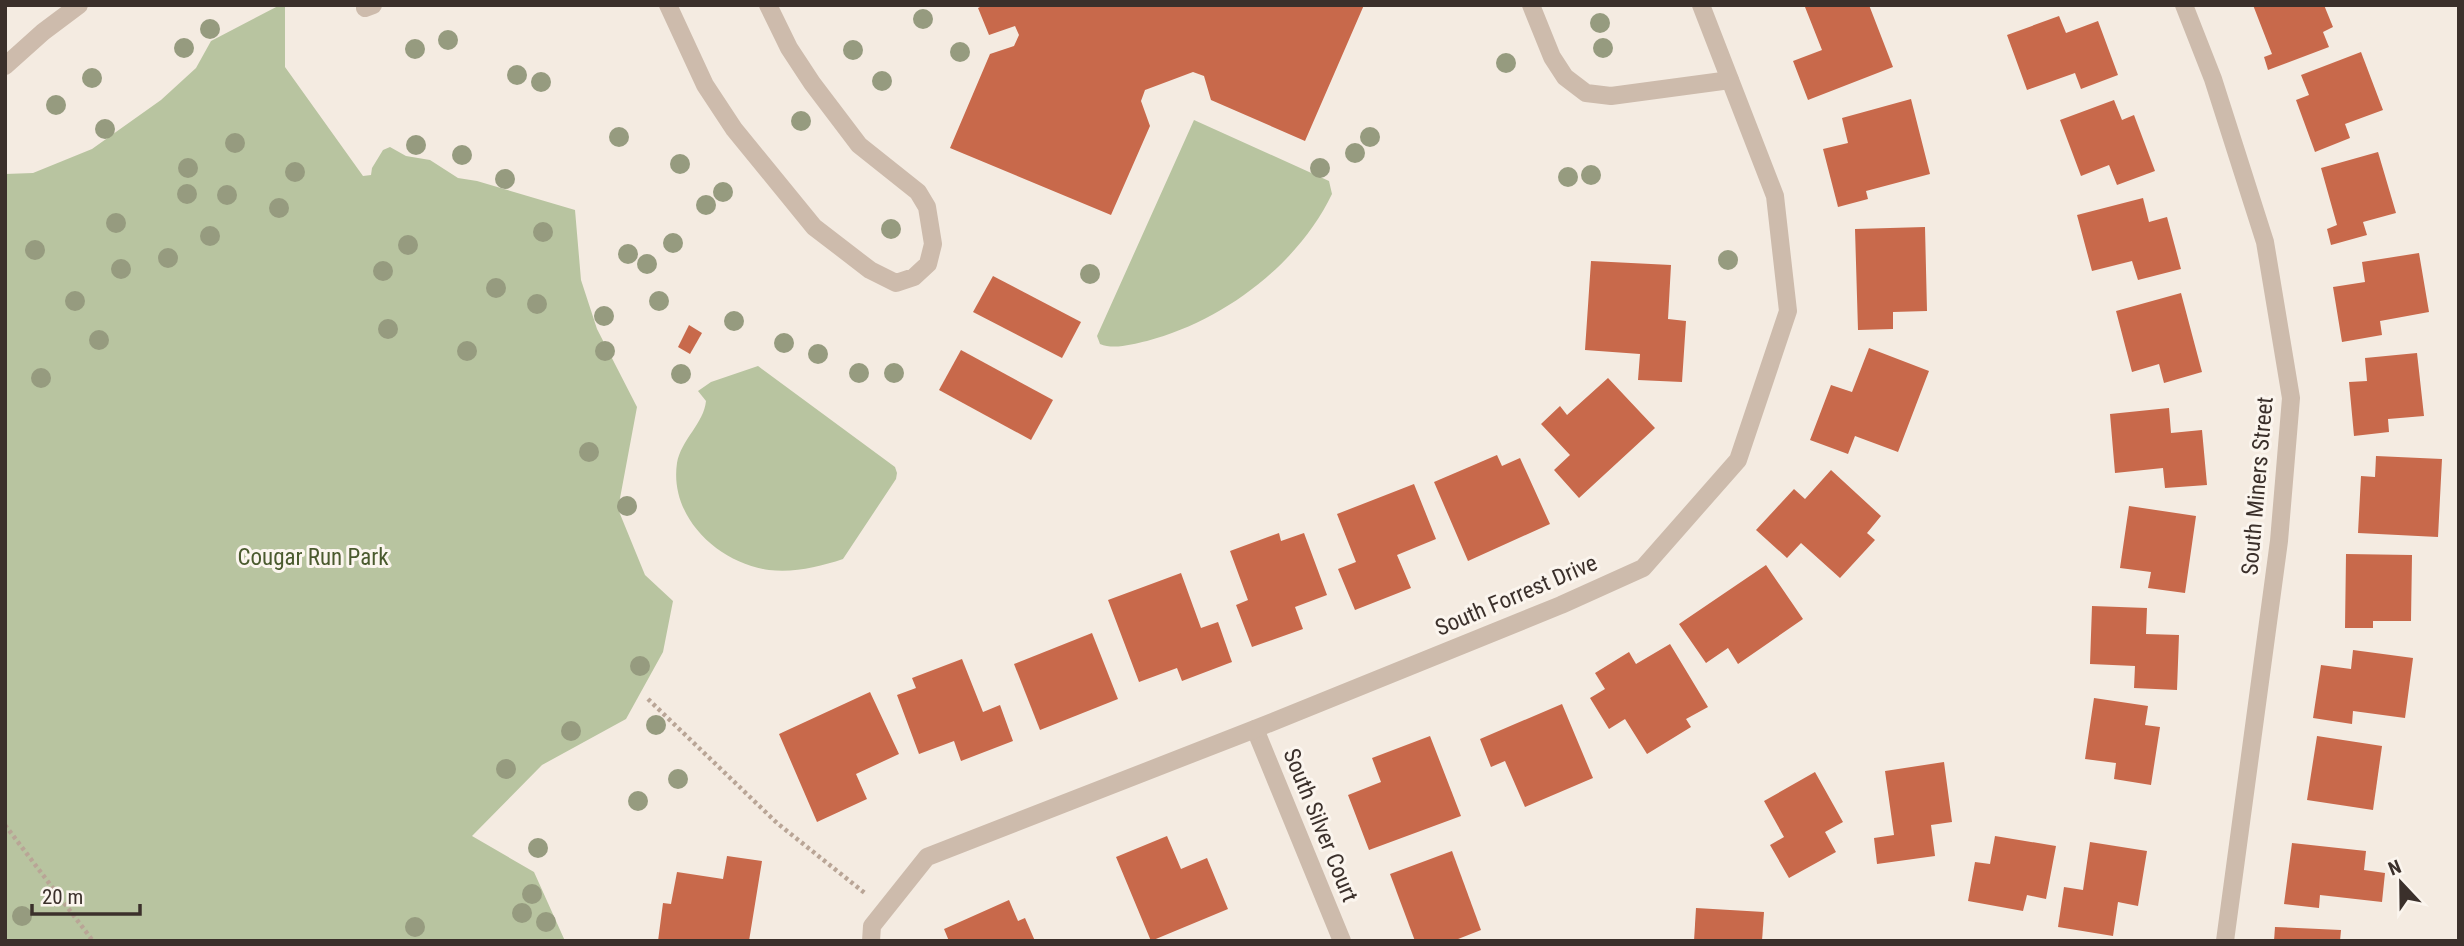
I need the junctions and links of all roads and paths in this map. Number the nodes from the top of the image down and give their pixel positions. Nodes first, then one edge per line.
1 (79, 5) edge
2 (667, 5) edge
3 (768, 5) edge
4 (1531, 5) edge
5 (1701, 5) edge
6 (2184, 5) edge
7 (5, 66) edge
8 (1730, 80) junction
9 (648, 699) dead end
10 (1255, 729) junction
11 (5, 825) edge
12 (884, 909) junction
13 (93, 941) edge
14 (871, 941) edge
15 (1342, 941) edge
16 (2225, 941) edge

1 - 7 street
2 - 3 street
4 - 8 street
5 - 8 street, South Forrest Drive
6 - 16 street, South Miners Street
8 - 10 street, South Forrest Drive
9 - 12 path
10 - 12 street, South Forrest Drive
10 - 15 street, South Silver Court
11 - 13 path
12 - 14 street, South Forrest Drive

